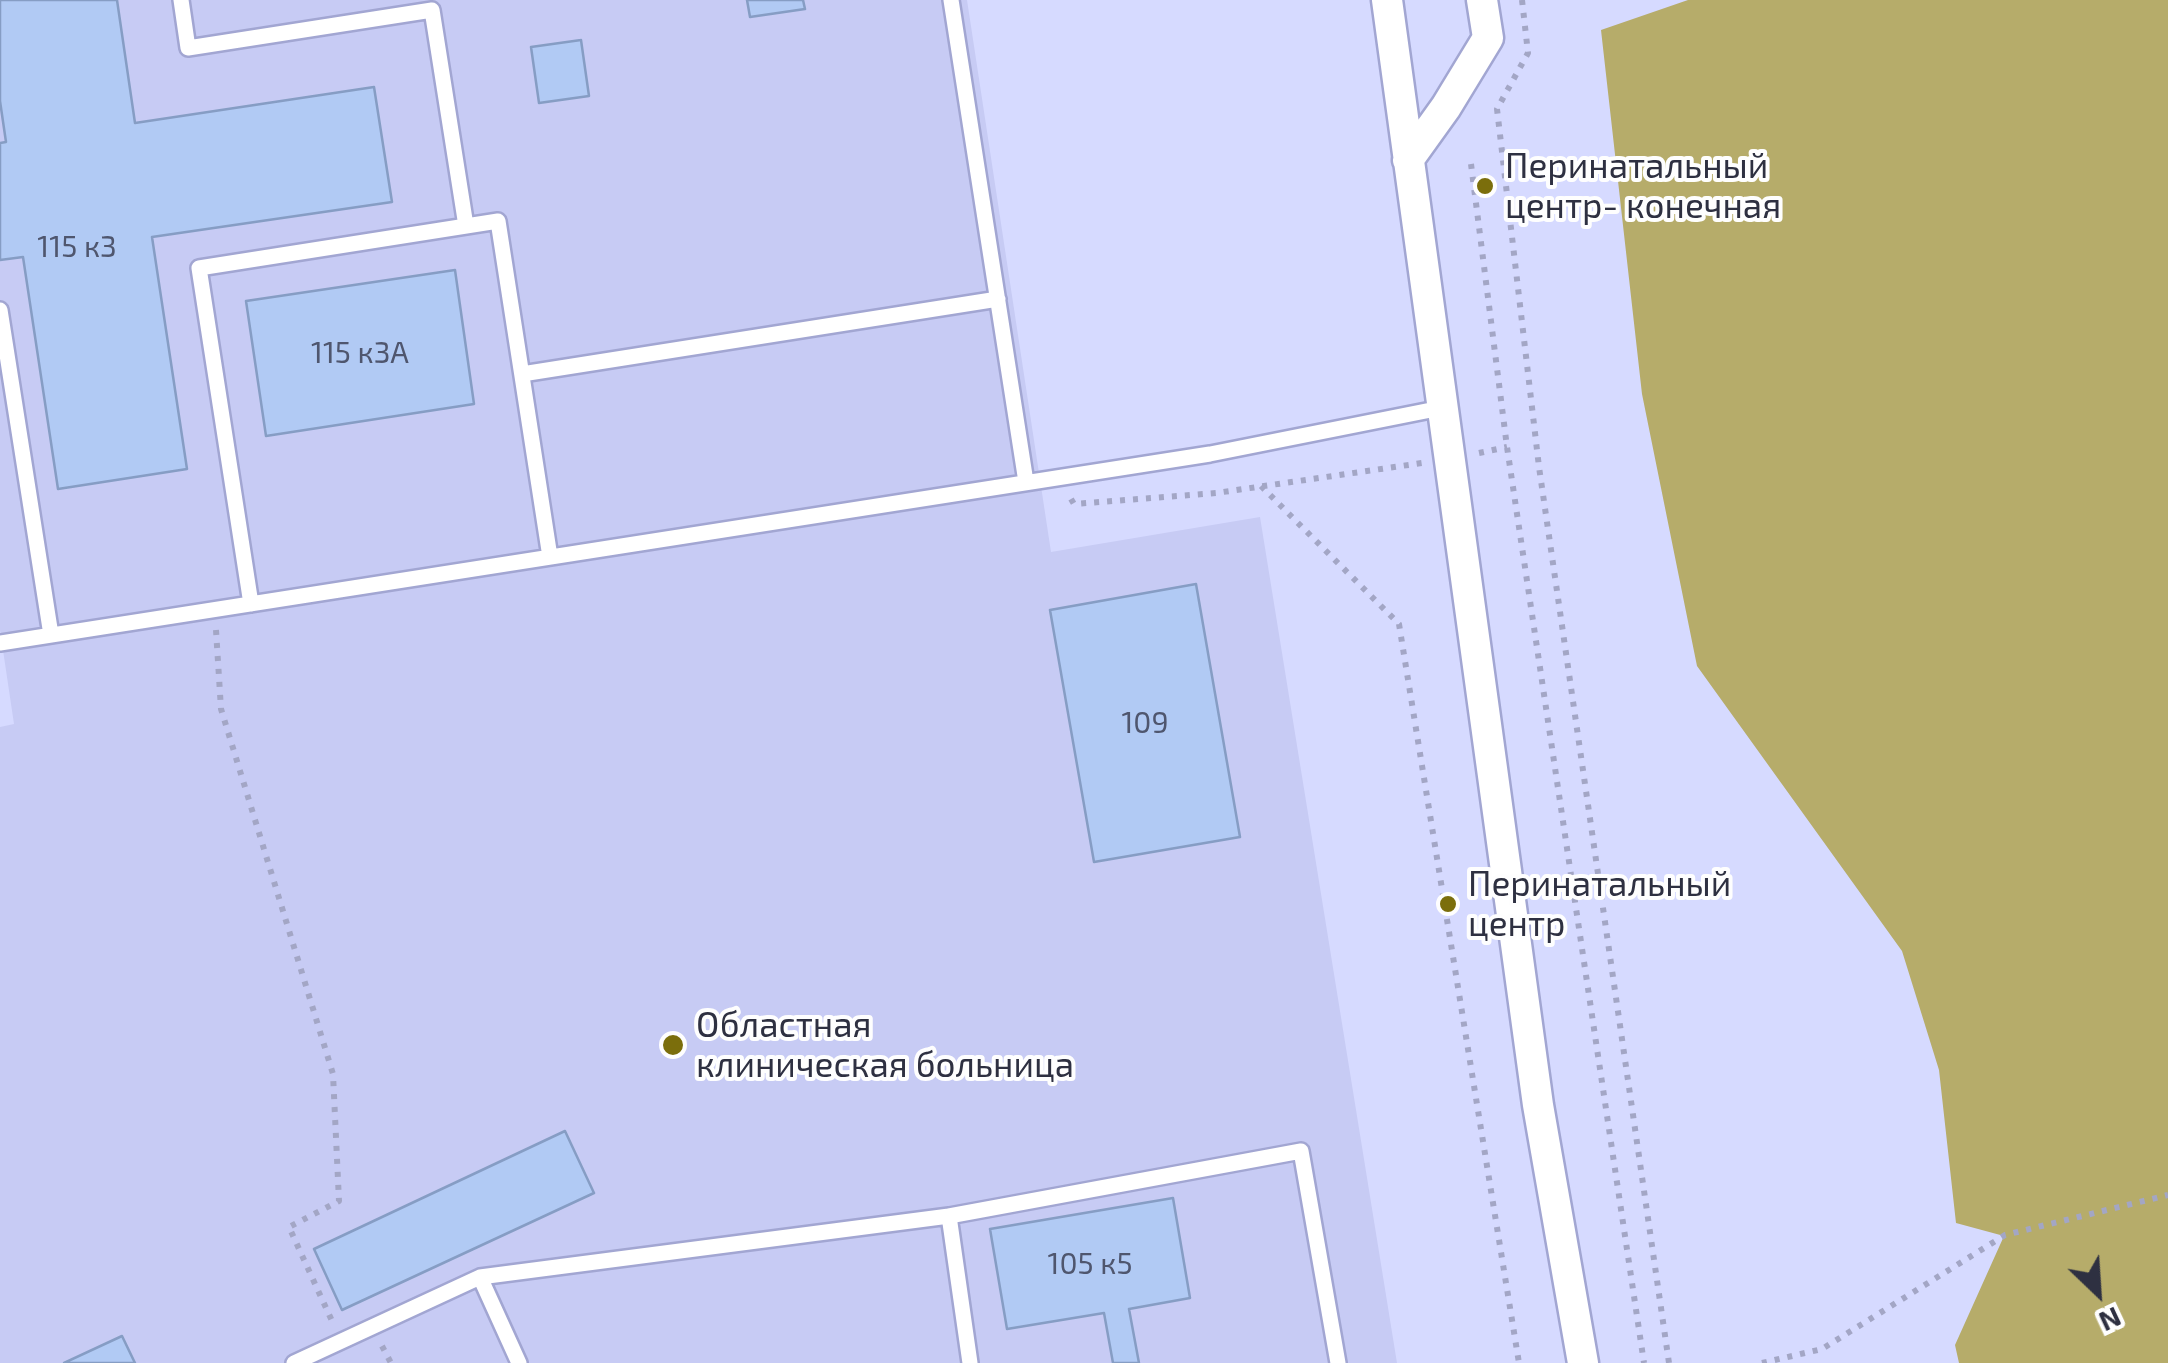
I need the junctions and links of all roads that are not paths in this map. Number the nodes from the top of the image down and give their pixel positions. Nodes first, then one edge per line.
1 (181, 0) edge
2 (951, 0) edge
3 (1386, 0) edge
4 (1482, 0) edge
5 (1408, 160) junction
6 (466, 226) junction
7 (998, 299) junction
8 (0, 310) edge
9 (522, 374) junction
10 (1442, 408) junction
11 (1026, 482) junction
12 (550, 557) junction
13 (252, 604) junction
14 (51, 635) junction
15 (0, 643) edge
16 (949, 1216) junction
17 (480, 1276) junction
18 (294, 1363) edge
19 (519, 1363) edge
20 (970, 1363) edge
21 (1338, 1363) edge
22 (1582, 1363) edge

1 - 6 lane
2 - 7 lane
3 - 5 street
4 - 5 street
5 - 10 street
6 - 9 lane
6 - 13 lane
7 - 9 lane
7 - 11 lane
8 - 14 lane
9 - 12 lane
10 - 11 lane
10 - 22 street
11 - 12 lane
12 - 13 lane
13 - 14 lane
14 - 15 lane
16 - 17 lane
16 - 20 lane
16 - 21 lane
17 - 18 lane
17 - 19 lane

